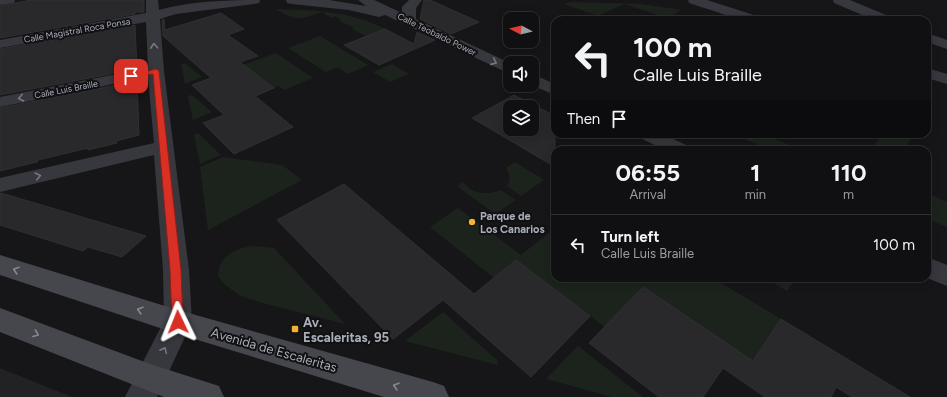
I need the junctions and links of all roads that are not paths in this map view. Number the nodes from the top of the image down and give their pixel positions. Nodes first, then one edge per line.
1 (9, 0) edge
2 (254, 0) edge
3 (292, 0) edge
4 (364, 0) edge
5 (416, 0) edge
6 (694, 0) edge
7 (839, 0) edge
8 (0, 1) edge
9 (153, 8) edge
10 (743, 16) edge
11 (877, 16) edge
12 (409, 20) junction
13 (931, 39) edge
14 (0, 44) edge
15 (947, 45) edge
16 (503, 66) edge
17 (156, 71) junction
18 (931, 74) edge
19 (947, 79) edge
20 (539, 82) edge
21 (551, 88) edge
22 (0, 102) edge
23 (656, 138) edge
24 (673, 146) edge
25 (163, 147) junction
26 (0, 185) edge
27 (0, 265) edge
28 (931, 269) edge
29 (947, 276) edge
30 (0, 320) edge
31 (178, 322) junction
32 (145, 388) edge
33 (208, 397) edge
34 (433, 397) edge

1 - 8 street
2 - 9 street, Calle Magistral Roca Ponsa
3 - 12 street
4 - 12 street, Calle Teobaldo Power
5 - 12 street
6 - 10 street
7 - 11 street
9 - 14 street, Calle Magistral Roca Ponsa
17 -> 9 street
12 -> 16 street, Calle Teobaldo Power
13 - 15 street
17 -> 22 street, Calle Luis Braille
17 - 25 street
18 - 19 street
20 - 21 street
23 - 24 street
26 -> 25 street
25 - 31 street
31 -> 27 street, Avenida de Escaleritas
28 - 29 street
30 -> 32 street
32 -> 31 street
34 -> 31 street, Avenida de Escaleritas
32 - 33 street

